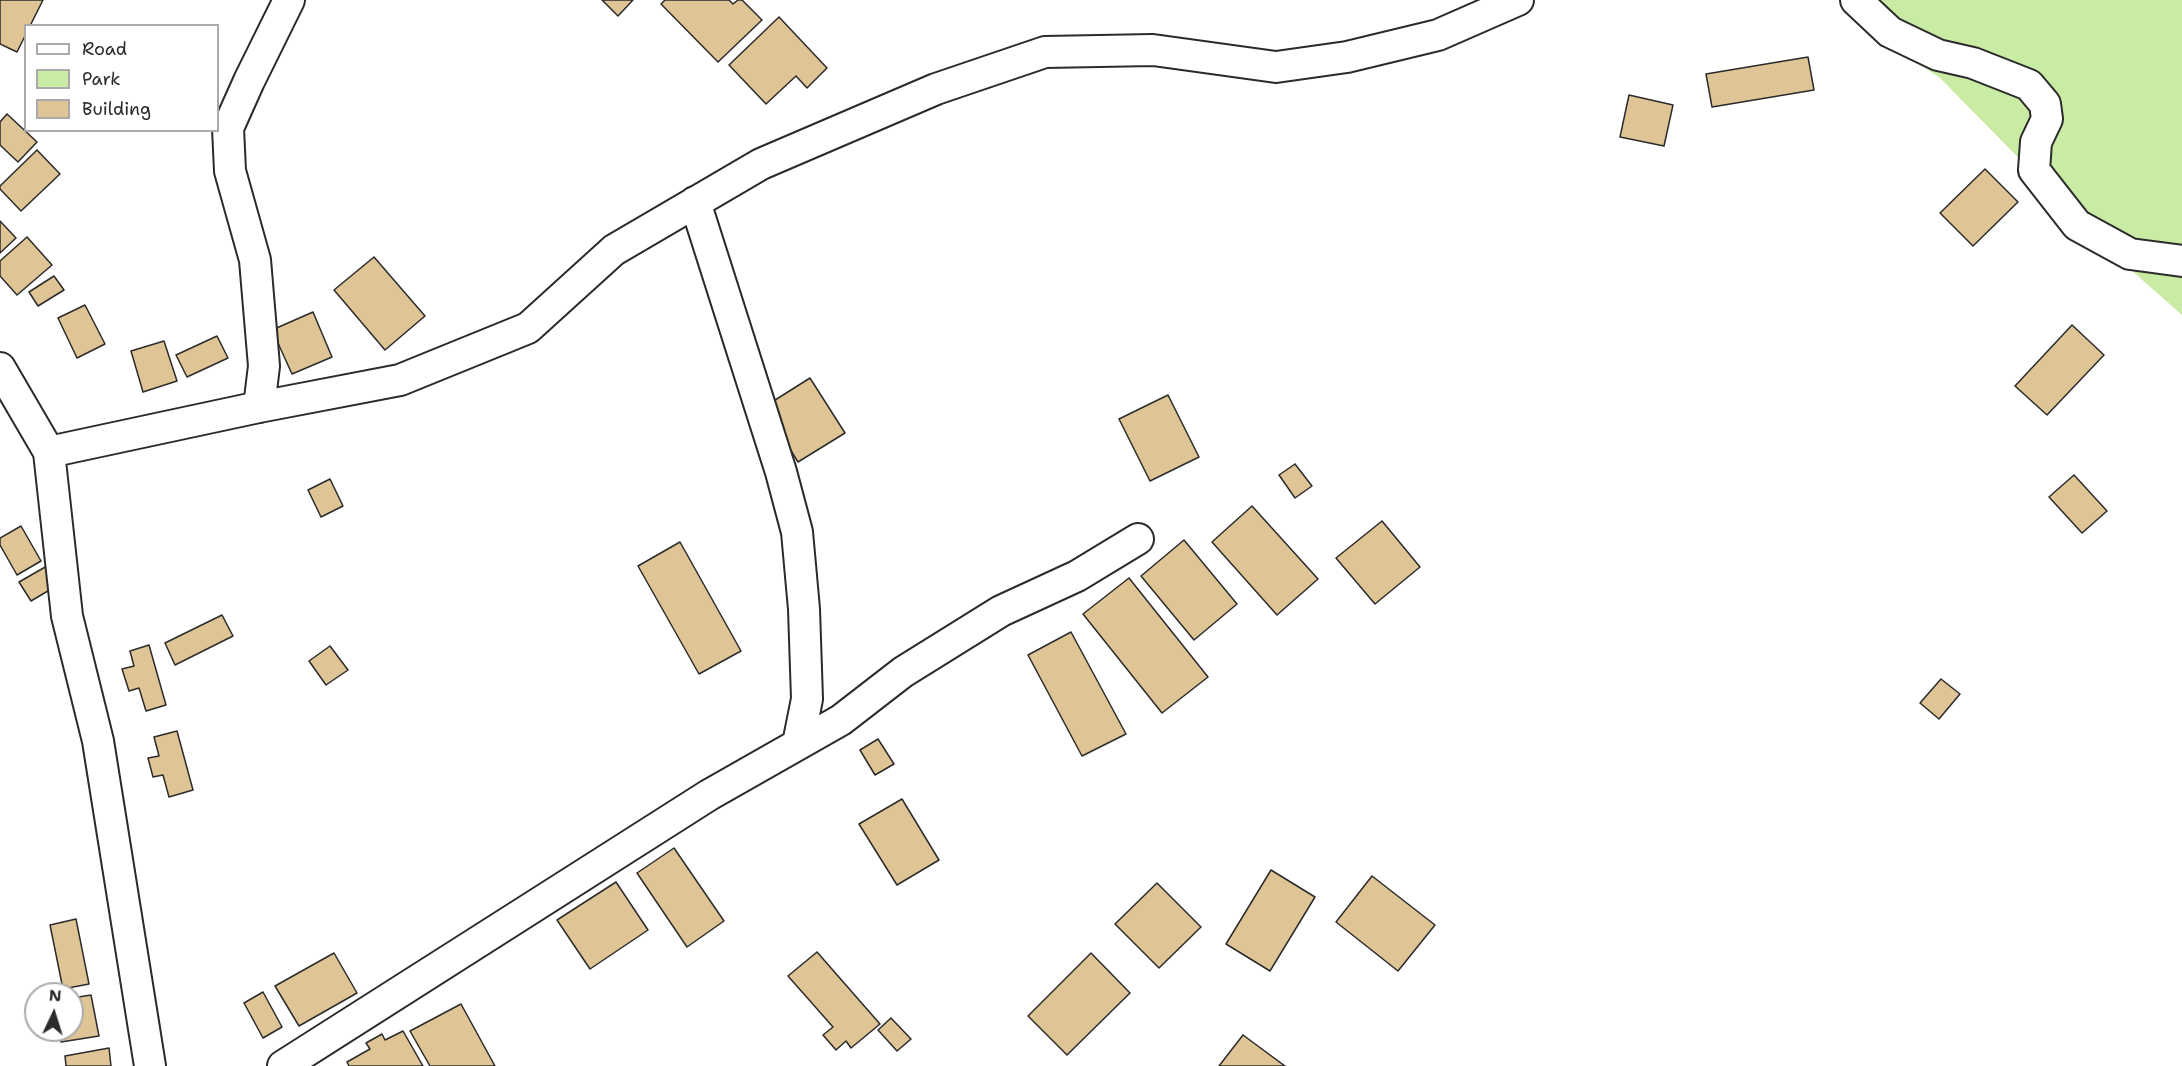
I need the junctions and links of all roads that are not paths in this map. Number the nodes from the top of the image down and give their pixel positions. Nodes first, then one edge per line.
1 (289, 0) edge
2 (1518, 0) edge
3 (1856, 0) edge
4 (695, 202) junction
5 (2182, 261) edge
6 (0, 368) edge
7 (259, 407) junction
8 (49, 452) junction
9 (1138, 539) dead end
10 (798, 744) junction
11 (150, 1066) edge
12 (283, 1066) edge

1 - 7 street
2 - 4 street
3 - 5 street
4 - 7 street
4 - 10 street
6 - 8 street
7 - 8 street
8 - 11 street
9 - 10 street
10 - 12 street

